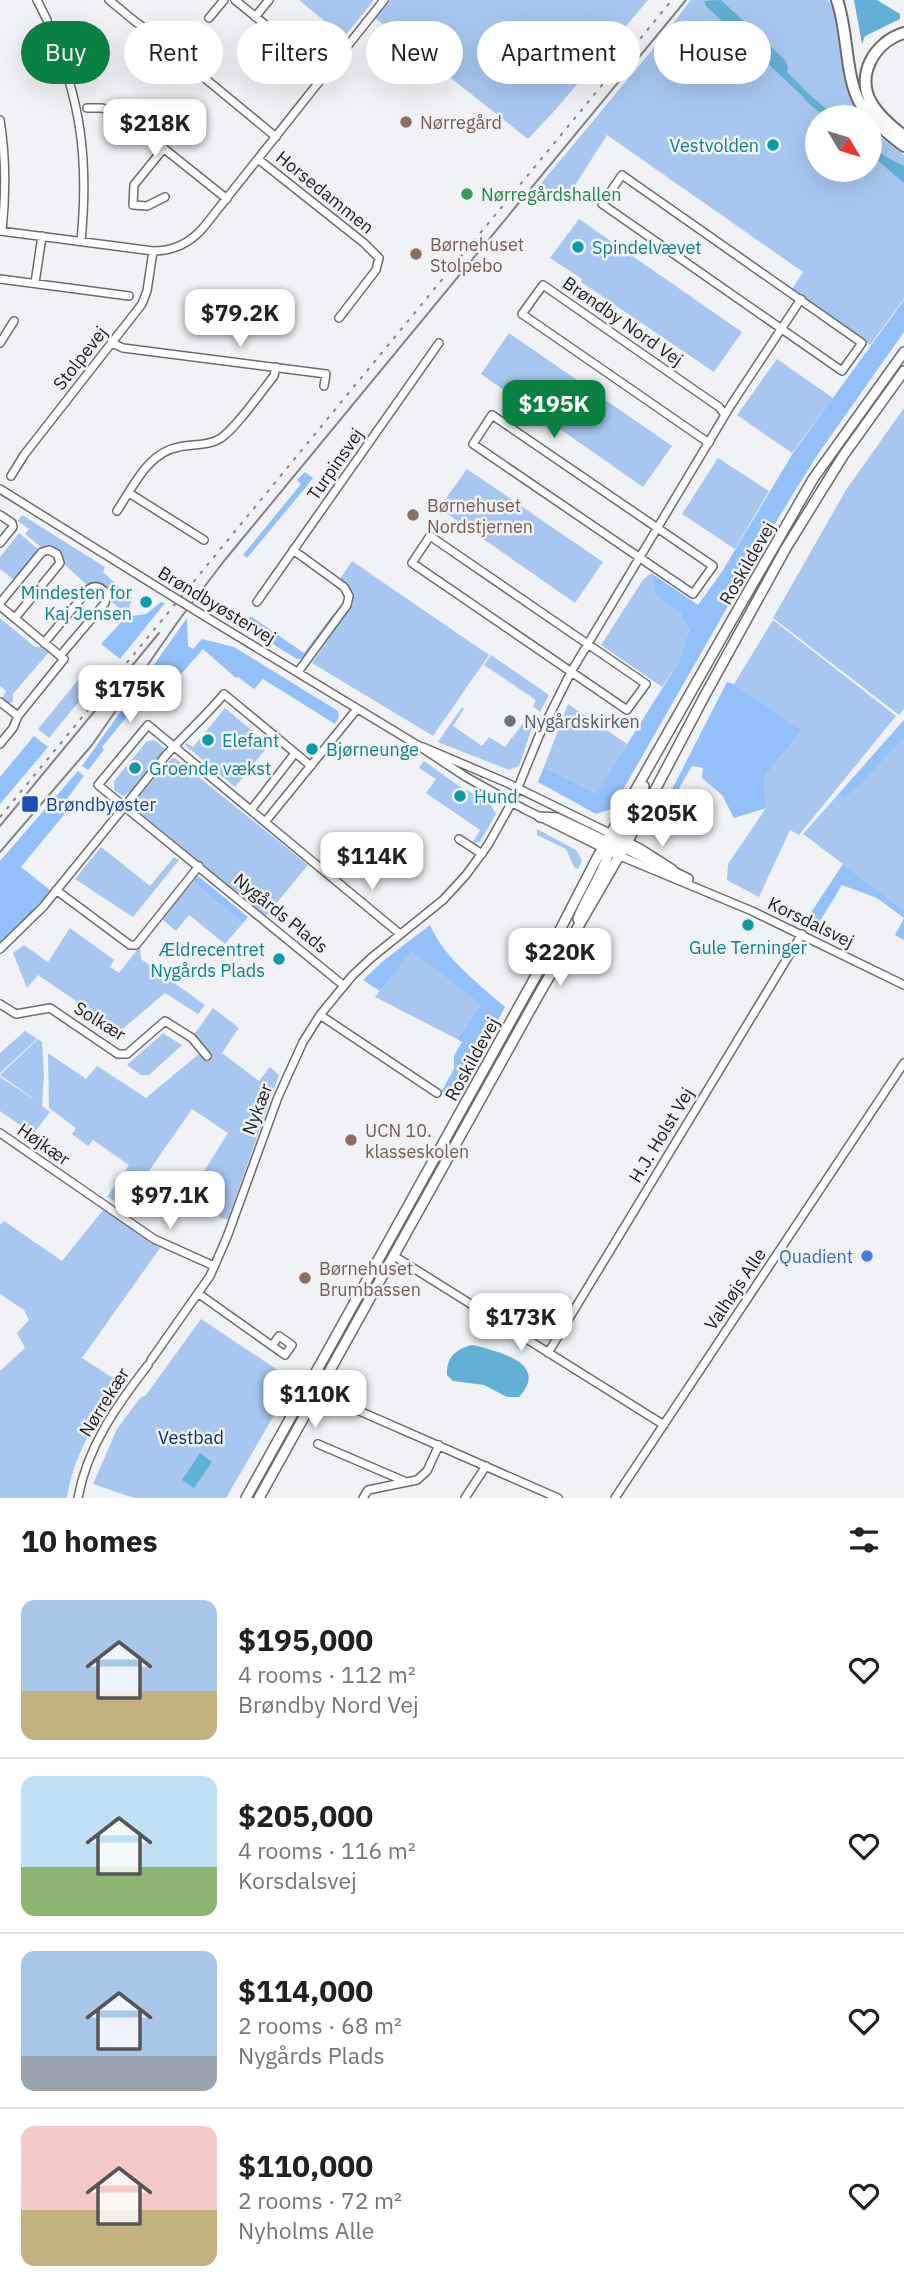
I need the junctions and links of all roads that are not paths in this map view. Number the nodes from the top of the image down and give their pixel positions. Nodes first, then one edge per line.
1 (37, 0) edge
2 (109, 0) edge
3 (224, 0) edge
4 (235, 0) edge
5 (269, 0) edge
6 (384, 0) edge
7 (837, 0) edge
8 (256, 17) junction
9 (209, 18) dead end
10 (261, 21) edge
11 (904, 33) edge
12 (352, 41) edge
13 (318, 84) edge
14 (87, 108) dead end
15 (0, 120) edge
16 (276, 136) junction
17 (904, 136) edge
18 (904, 146) edge
19 (164, 148) junction
20 (258, 159) junction
21 (165, 197) dead end
22 (227, 199) junction
23 (1, 231) edge
24 (42, 236) junction
25 (81, 241) junction
26 (153, 251) junction
27 (0, 279) edge
28 (35, 284) junction
29 (129, 296) dead end
30 (804, 301) junction
31 (338, 318) dead end
32 (14, 321) dead end
33 (781, 328) junction
34 (112, 343) junction
35 (439, 343) dead end
36 (0, 344) edge
37 (904, 352) edge
38 (276, 368) junction
39 (904, 371) edge
40 (326, 374) junction
41 (336, 375) dead end
42 (324, 386) dead end
43 (725, 415) junction
44 (709, 443) junction
45 (11, 476) dead end
46 (0, 489) edge
47 (129, 493) junction
48 (117, 511) dead end
49 (0, 515) edge
50 (657, 528) junction
51 (204, 540) dead end
52 (0, 543) edge
53 (293, 550) junction
54 (639, 557) junction
55 (257, 602) dead end
56 (0, 605) edge
57 (15, 618) junction
58 (44, 643) junction
59 (587, 644) junction
60 (60, 656) junction
61 (298, 672) junction
62 (571, 672) junction
63 (0, 702) edge
64 (357, 709) junction
65 (18, 716) junction
66 (0, 744) edge
67 (419, 746) junction
68 (174, 747) junction
69 (292, 757) dead end
70 (311, 766) junction
71 (518, 789) junction
72 (512, 802) junction
73 (125, 806) junction
74 (251, 810) junction
75 (540, 817) joint
76 (265, 822) junction
77 (459, 839) dead end
78 (615, 845) junction
79 (482, 855) junction
80 (199, 866) junction
81 (688, 879) joint
82 (703, 889) junction
83 (57, 890) junction
84 (400, 934) junction
85 (802, 934) junction
86 (0, 949) edge
87 (343, 985) junction
88 (904, 985) edge
89 (0, 1004) edge
90 (320, 1015) junction
91 (207, 1056) dead end
92 (904, 1063) edge
93 (437, 1093) dead end
94 (0, 1133) edge
95 (394, 1256) junction
96 (215, 1266) junction
97 (199, 1294) junction
98 (272, 1346) dead end
99 (548, 1353) junction
100 (149, 1362) joint
101 (308, 1386) junction
102 (319, 1392) junction
103 (664, 1425) junction
104 (318, 1444) dead end
105 (439, 1445) junction
106 (486, 1466) junction
107 (406, 1482) junction
108 (382, 1487) junction
109 (78, 1498) edge
110 (246, 1498) edge
111 (259, 1498) edge
112 (363, 1498) edge
113 (376, 1498) edge
114 (465, 1498) edge
115 (558, 1498) edge
116 (615, 1498) edge

1 - 25 street
2 - 16 street
3 - 9 street
4 - 8 street
5 - 8 street
6 - 12 street, Horsedammen
7 - 18 highway
8 - 10 street
11 - 17 highway
13 - 16 street, Horsedammen
14 - 19 street
15 - 23 street
16 - 20 street, Horsedammen
19 - 21 street
19 - 22 street
20 - 22 street, Horsedammen
20 - 31 street, Horsedammen
22 - 26 street, Horsedammen
23 - 24 street, Horsedammen
24 - 25 street, Horsedammen
24 - 28 street
25 - 26 street, Horsedammen
26 - 34 street, Stolpevej
27 - 28 street
28 - 29 street
30 - 33 street
30 - 33 street
30 - 33 street
32 - 36 street
33 - 43 street
34 - 38 street
34 - 45 street, Stolpevej
35 - 53 street, Turpinsvej
37 - 78 main road, Roskildevej
38 - 40 street
38 - 47 street
39 - 78 main road, Roskildevej
40 - 41 street
40 - 42 street
43 - 44 street
43 - 44 street, Brøndby Nord Vej
44 - 50 street
46 - 61 street, Brøndbyøstervej, bridge
47 - 48 street
47 - 51 street
49 - 52 street
50 - 54 street
50 - 54 street
50 - 54 street
53 - 55 street, Turpinsvej
53 - 61 street
54 - 59 street
56 - 57 street
56 - 57 street
57 - 58 street
58 - 60 street
58 - 60 street
59 - 62 street
59 - 62 street
59 - 62 street
60 - 65 street
61 - 64 street, Brøndbyøstervej
62 - 71 street
63 - 65 street
64 - 67 street, Brøndbyøstervej
64 - 70 street
65 - 66 street
67 - 71 street, Brøndbyøstervej
67 - 72 street, Brøndbyøstervej
68 - 70 street
68 - 73 street
68 - 73 street, Nygårds Plads
68 - 74 street, Nygårds Plads
69 - 74 street
70 - 76 street
71 - 72 street, Nykær
71 - 78 street, Brøndbyøstervej
72 - 75 street, Brøndbyøstervej
72 - 79 street, Nykær
73 - 80 street, Nygårds Plads
73 - 83 street
74 - 76 street, Nygårds Plads
75 - 78 main road
76 - 84 street, Nygårds Plads
77 - 79 street
78 - 81 main road
78 - 82 street, Korsdalsvej
78 - 95 main road, Roskildevej
78 - 101 main road, Roskildevej
79 - 84 street, Nykær
80 - 83 street
80 - 87 street, Nygårds Plads
81 - 82 street, Korsdalsvej
82 - 85 street, Korsdalsvej
83 - 86 street
84 - 87 street, Nykær
85 - 88 street, Korsdalsvej
85 - 99 street, H.J. Holst Vej
87 - 90 street, Nykær
89 - 91 street, Solkær
90 - 93 street
90 - 96 street, Nykær
92 - 103 street, Valhøjs Alle
94 - 96 street, Højkær
95 - 99 street
95 - 102 main road, Roskildevej
96 - 97 street, Nykær
97 - 98 street
97 - 100 street, Nykær
99 - 103 street
100 - 109 street, Nørrekær
101 - 102 street
101 - 110 main road, Roskildevej
102 - 105 street
102 - 111 main road, Roskildevej
103 - 116 street, Valhøjs Alle
104 - 107 street
105 - 106 street
105 - 107 street
106 - 114 street
106 - 115 street
107 - 108 street
108 - 112 street
108 - 113 street

